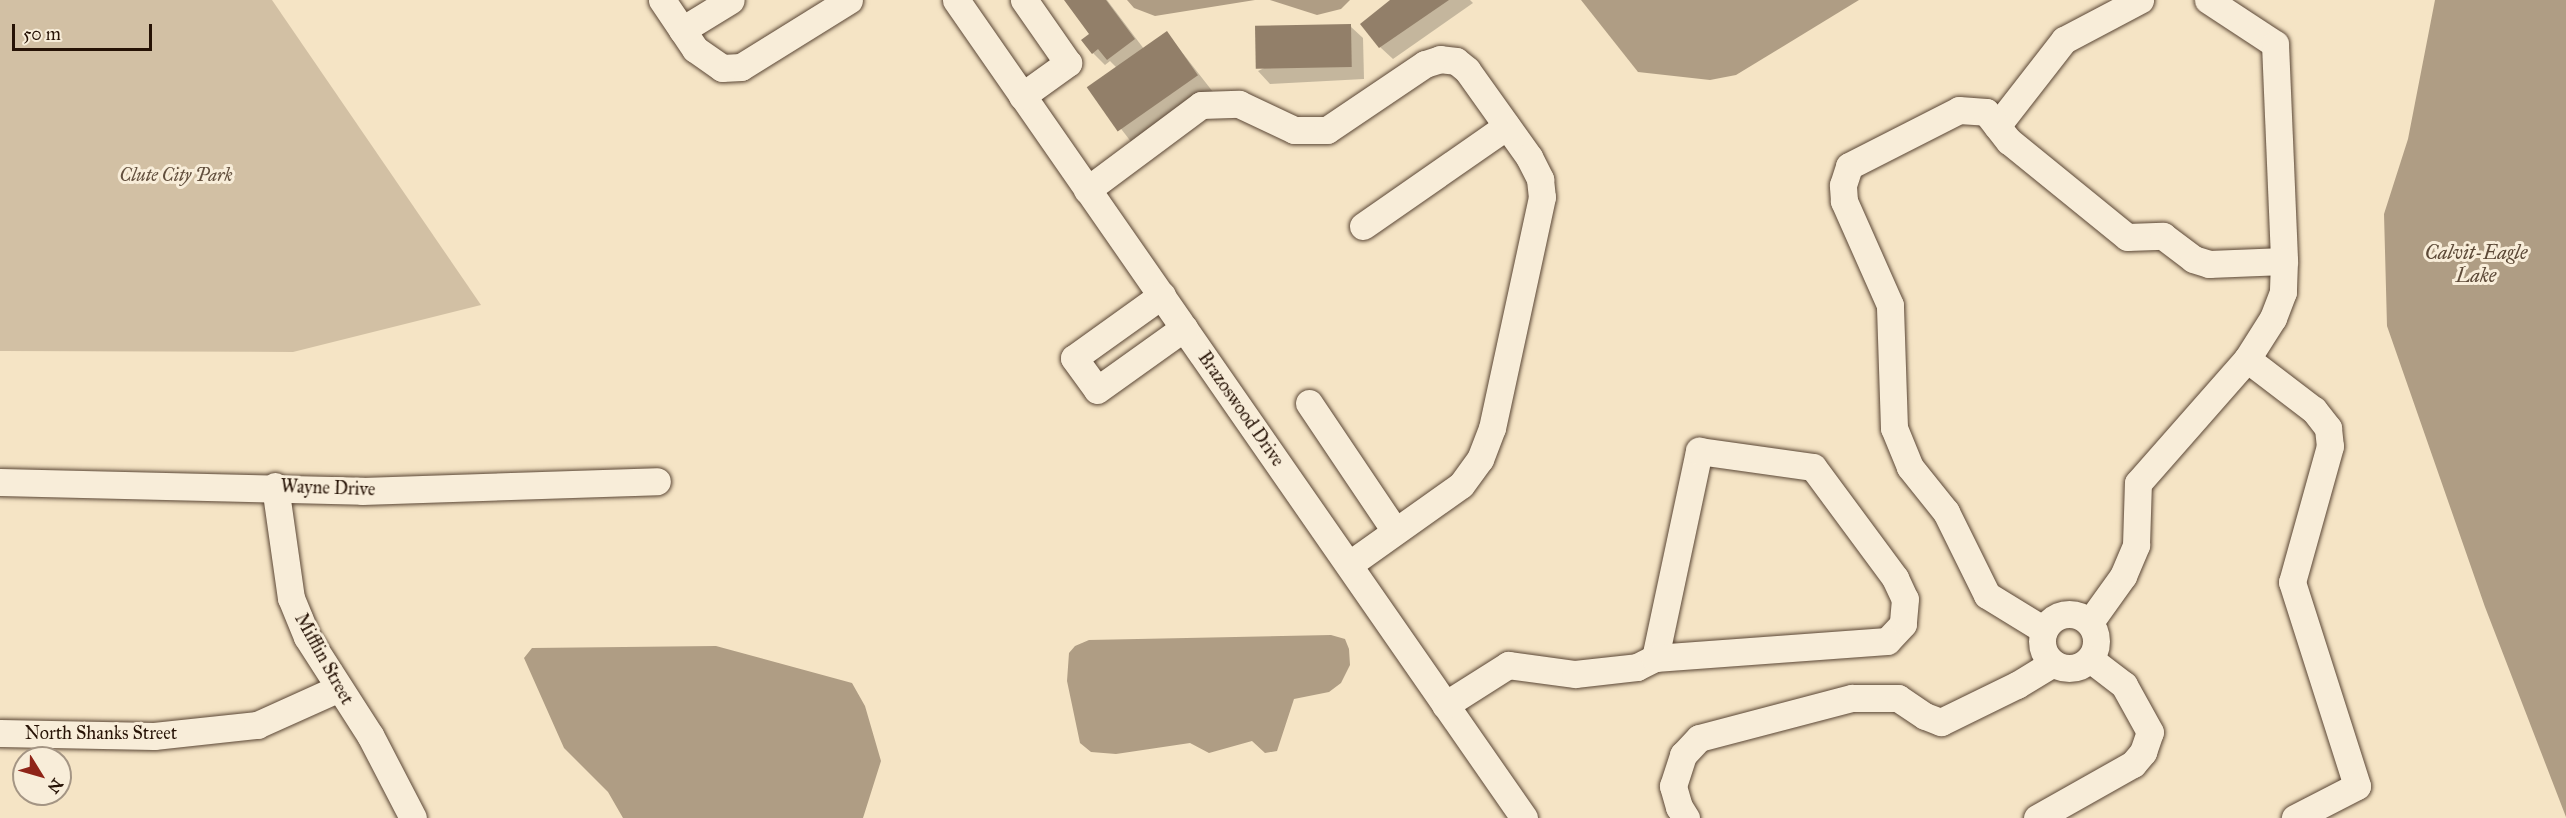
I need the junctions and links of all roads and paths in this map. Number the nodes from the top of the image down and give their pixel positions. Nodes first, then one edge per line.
1 (662, 0) edge
2 (731, 0) edge
3 (849, 0) edge
4 (956, 0) edge
5 (1024, 0) edge
6 (2140, 0) edge
7 (2208, 0) edge
8 (682, 30) junction
9 (1022, 96) junction
10 (1507, 126) junction
11 (1997, 126) junction
12 (1087, 190) junction
13 (1363, 226) dead end
14 (2284, 261) junction
15 (1162, 295) junction
16 (1184, 328) junction
17 (2247, 359) junction
18 (1309, 403) dead end
19 (657, 481) dead end
20 (0, 482) edge
21 (275, 486) junction
22 (1395, 531) junction
23 (1350, 564) junction
24 (2090, 622) junction
25 (2044, 630) junction
26 (1655, 658) junction
27 (2090, 659) junction
28 (2053, 663) junction
29 (337, 689) junction
30 (1445, 705) junction
31 (0, 733) edge
32 (413, 818) edge
33 (1524, 818) edge
34 (1686, 818) edge
35 (2037, 818) edge
36 (2295, 818) edge

1 - 8 street
2 - 8 street
3 - 8 street
4 - 9 street, Brazoswood Drive
5 - 9 street
6 - 11 street
7 - 14 street
9 - 12 street, Brazoswood Drive
10 - 12 street
10 - 13 street
10 - 22 street
11 - 14 street
11 - 25 street
12 - 15 street, Brazoswood Drive
14 - 17 street
15 - 16 street, Brazoswood Drive
15 - 16 street
16 - 23 street, Brazoswood Drive
17 - 24 street
17 - 36 street
18 - 22 street
19 - 21 street, Wayne Drive
20 - 21 street, Wayne Drive
21 - 29 street, Mifflin Street
22 - 23 street
23 - 30 street, Brazoswood Drive
24 - 25 street
24 - 27 street
25 - 28 street
26 - 26 street
26 - 30 street
27 - 28 street
27 - 35 street
28 - 34 street
29 - 31 street, North Shanks Street
29 - 32 street, Mifflin Street
30 - 33 street, Brazoswood Drive

